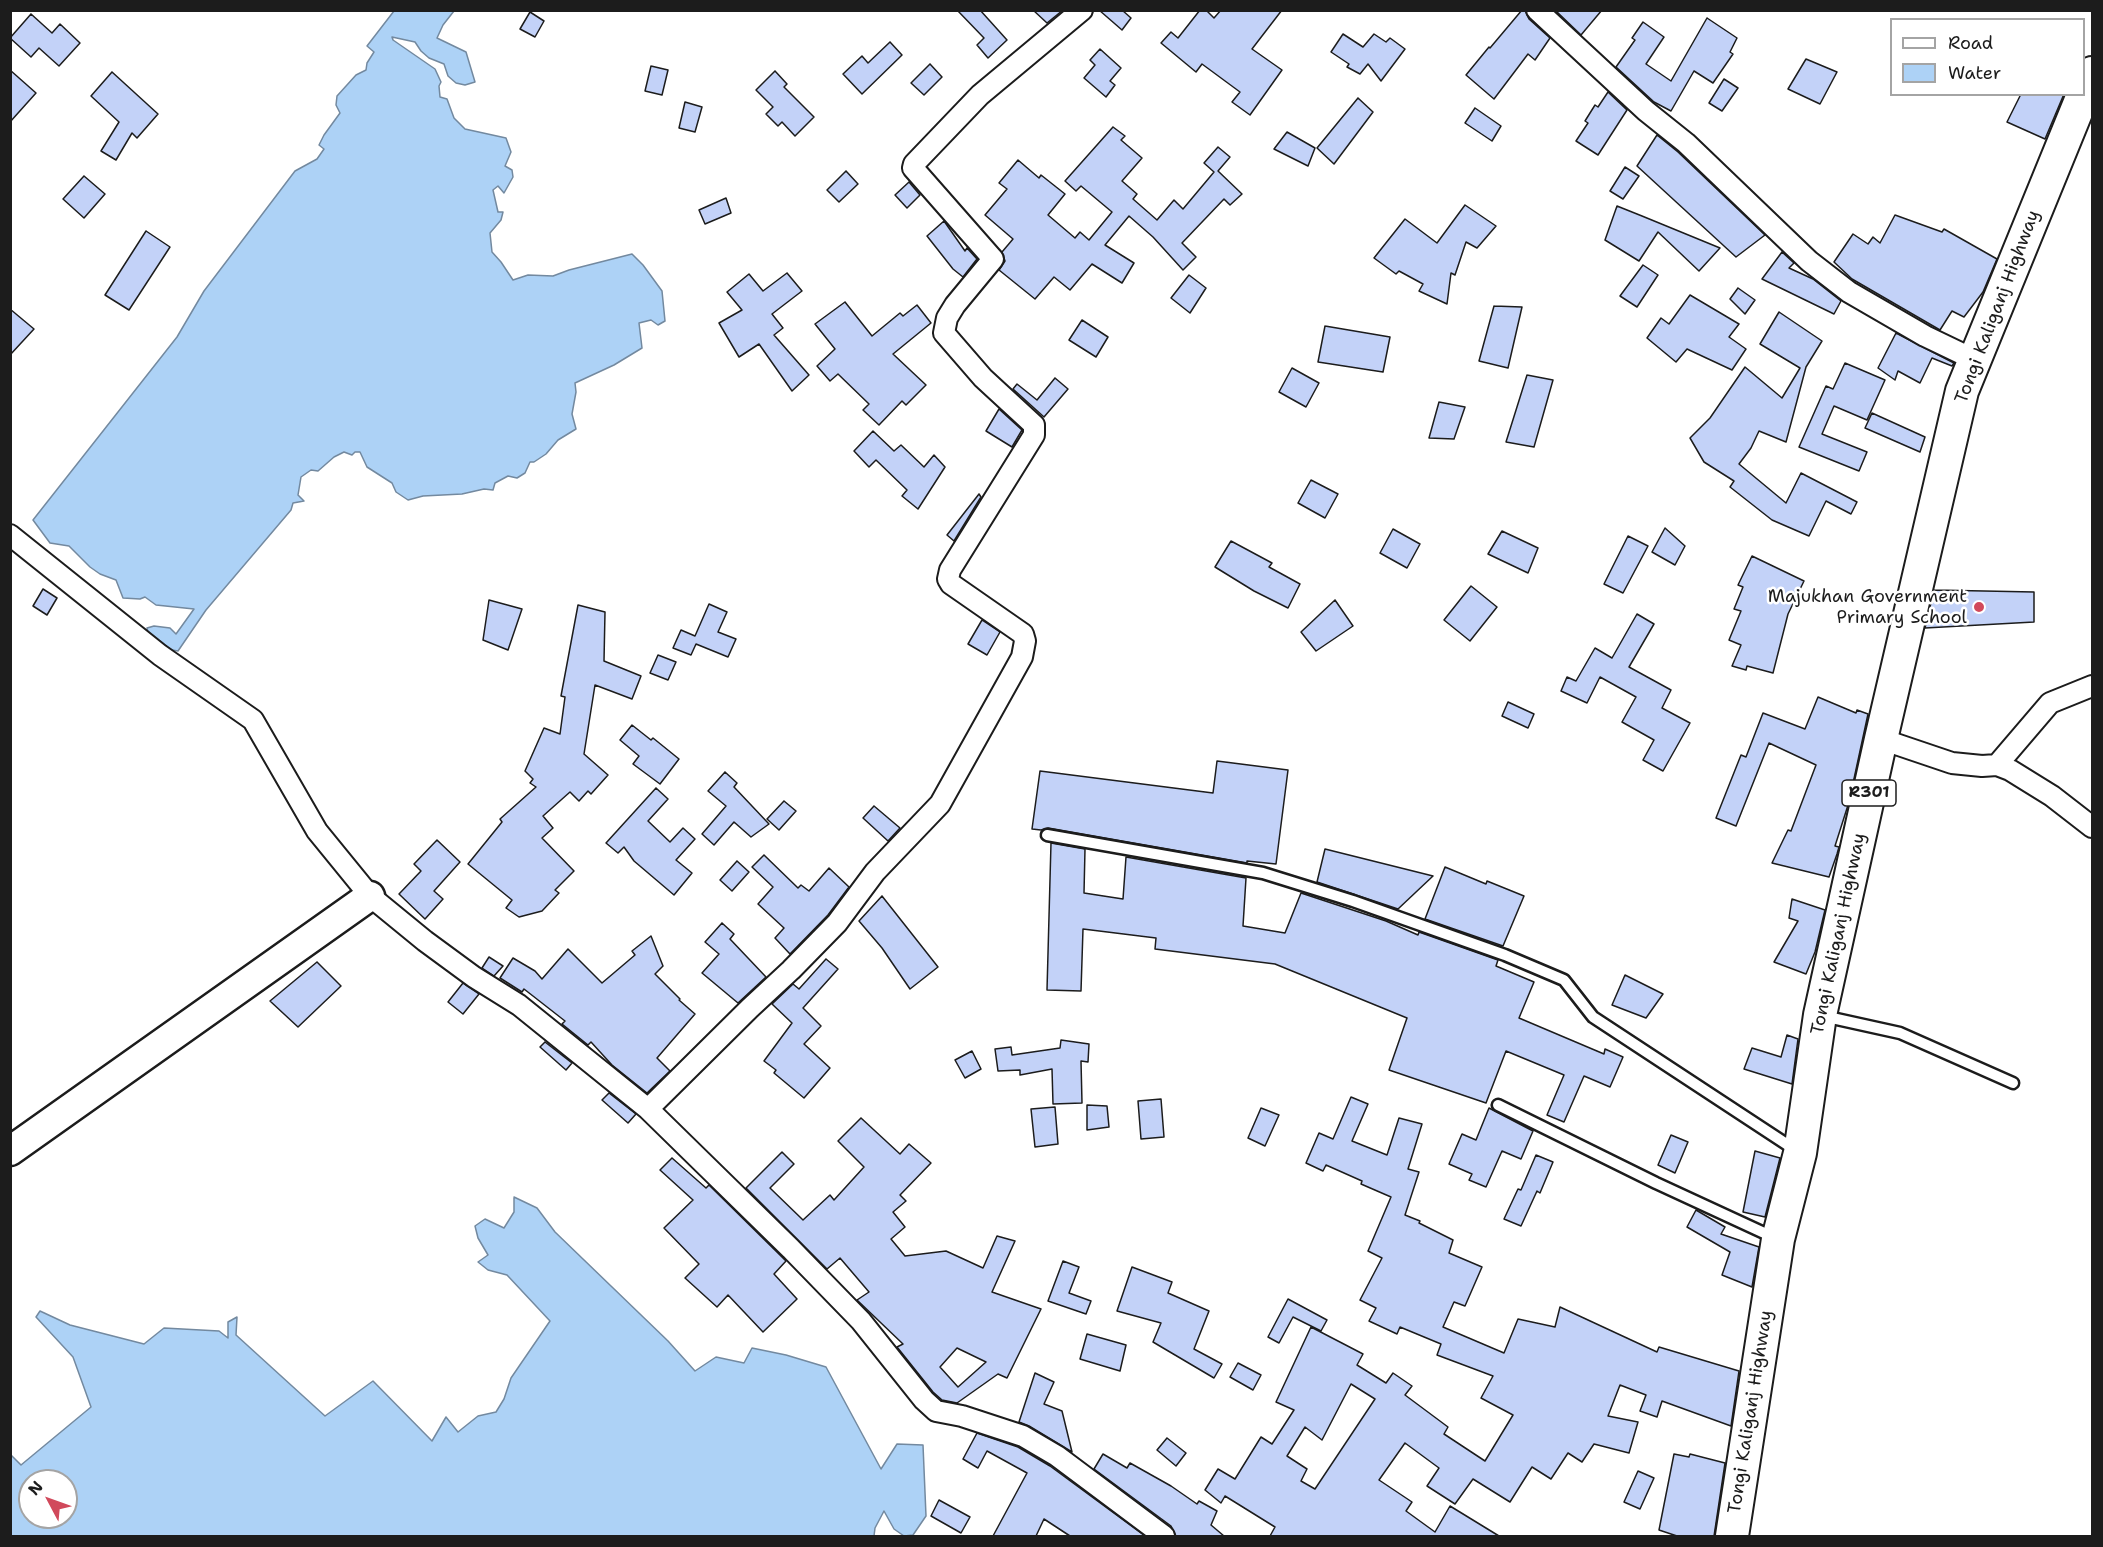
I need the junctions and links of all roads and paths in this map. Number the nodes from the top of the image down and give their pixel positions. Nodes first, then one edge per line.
1 (1082, 10) edge
2 (1537, 10) edge
3 (2092, 73) edge
4 (2085, 90) edge
5 (2083, 96) edge
6 (1975, 360) junction
7 (10, 535) edge
8 (2092, 686) edge
9 (1881, 739) junction
10 (1997, 765) junction
11 (2092, 827) edge
12 (1047, 836) dead end
13 (370, 896) junction
14 (1820, 1015) junction
15 (2013, 1083) dead end
16 (1498, 1105) dead end
17 (648, 1109) junction
18 (10, 1151) edge
19 (1800, 1153) junction
20 (1778, 1239) junction
21 (1164, 1536) edge
22 (1732, 1536) edge

1 - 17 street
2 - 6 street
3 - 4 main road, Tongi Kaliganj Highway / R301
5 - 6 main road, Tongi Kaliganj Highway / R301
6 - 9 main road, Tongi Kaliganj Highway / R301
7 - 13 street
8 - 10 street
9 - 10 street
9 - 14 main road, Tongi Kaliganj Highway / R301
10 - 11 street
12 - 19 lane
13 - 17 street
13 - 18 street
14 - 15 lane
14 - 19 main road, Tongi Kaliganj Highway / R301
16 - 20 lane
17 - 21 street
19 - 20 main road, Tongi Kaliganj Highway / R301
20 - 22 main road, Tongi Kaliganj Highway / R301

